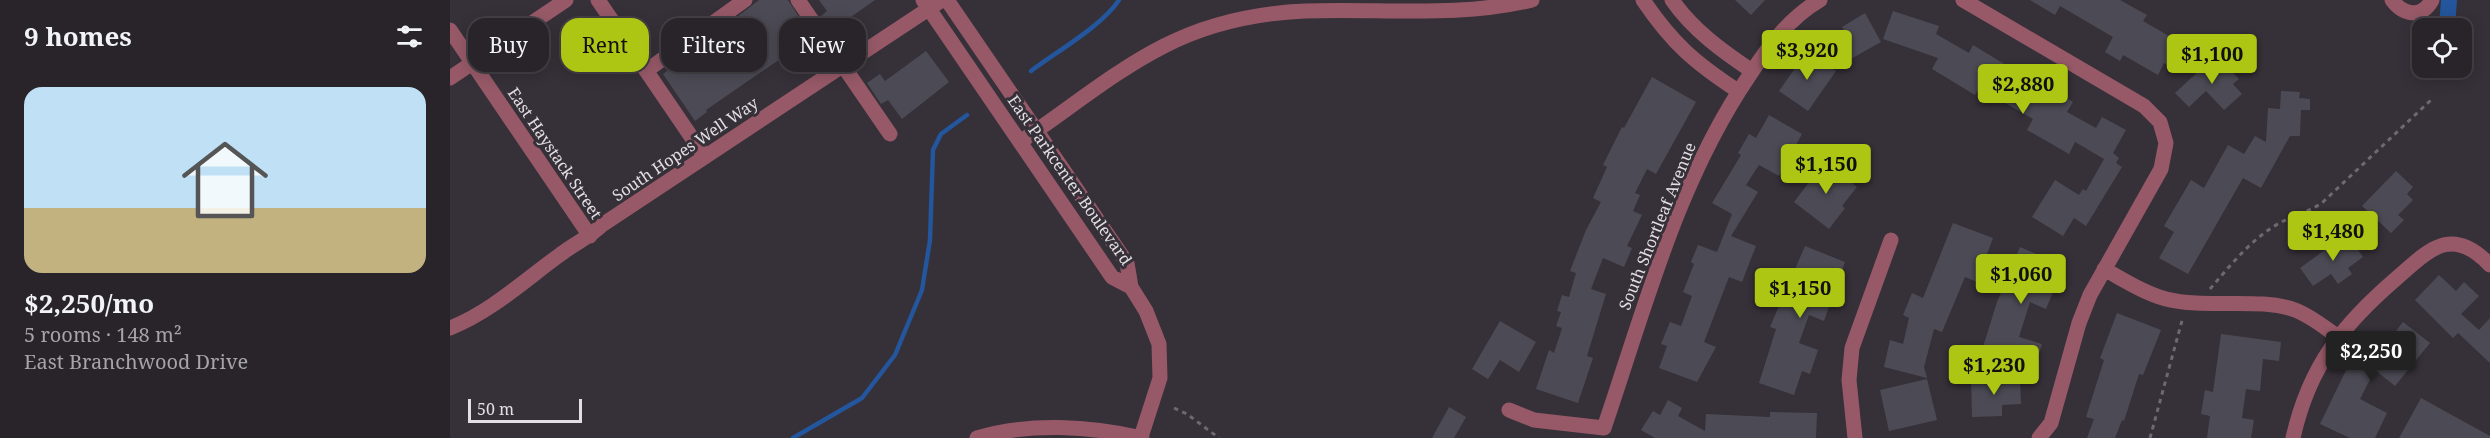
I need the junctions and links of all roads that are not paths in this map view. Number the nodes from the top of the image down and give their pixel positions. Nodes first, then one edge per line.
1 (566, 0) edge
2 (598, 0) edge
3 (746, 0) edge
4 (798, 0) edge
5 (942, 0) edge
6 (947, 0) edge
7 (1532, 0) edge
8 (1643, 0) edge
9 (1672, 0) edge
10 (1820, 0) edge
11 (1963, 0) edge
12 (2391, 0) edge
13 (2432, 0) edge
14 (926, 4) edge
15 (539, 18) edge
16 (610, 18) edge
17 (810, 18) edge
18 (450, 30) edge
19 (866, 49) edge
20 (468, 56) edge
21 (468, 66) edge
22 (649, 68) edge
23 (1752, 71) junction
24 (479, 72) edge
25 (647, 72) edge
26 (834, 72) edge
27 (847, 72) edge
28 (450, 78) edge
29 (1738, 92) junction
30 (1036, 131) junction
31 (890, 134) dead end
32 (1020, 142) junction
33 (705, 157) junction
34 (590, 236) junction
35 (1891, 240) dead end
36 (2490, 265) edge
37 (2104, 268) junction
38 (1131, 287) junction
39 (450, 328) edge
40 (2338, 337) junction
41 (1509, 410) dead end
42 (1606, 433) edge
43 (977, 438) edge
44 (1142, 438) edge
45 (1855, 438) edge
46 (2039, 438) edge
47 (2293, 438) edge

1 - 15 street
2 - 16 street
3 - 22 street
4 - 17 street
5 - 14 street, South Hopes Well Way
6 - 30 street, East Parkcenter Boulevard
7 - 30 street
8 - 29 street
9 - 23 street
10 - 23 street, South Shortleaf Avenue
11 - 37 street
12 - 13 street
14 - 19 street, South Hopes Well Way
14 - 32 street, East Parkcenter Boulevard
18 - 20 street, East Haystack Street
21 - 28 street
23 - 29 street, South Shortleaf Avenue
24 - 34 street, East Haystack Street
25 - 33 street
26 - 33 street, South Hopes Well Way
27 - 31 street
29 - 42 street, South Shortleaf Avenue
30 - 32 street
30 - 38 street, East Parkcenter Boulevard
32 - 38 street, East Parkcenter Boulevard
33 - 34 street, South Hopes Well Way
34 - 39 street, South Hopes Well Way
35 - 45 street
36 - 40 street
37 - 40 street
37 - 46 street
38 - 44 street, East Parkcenter Boulevard
40 - 47 street
41 - 42 street
43 - 44 street

